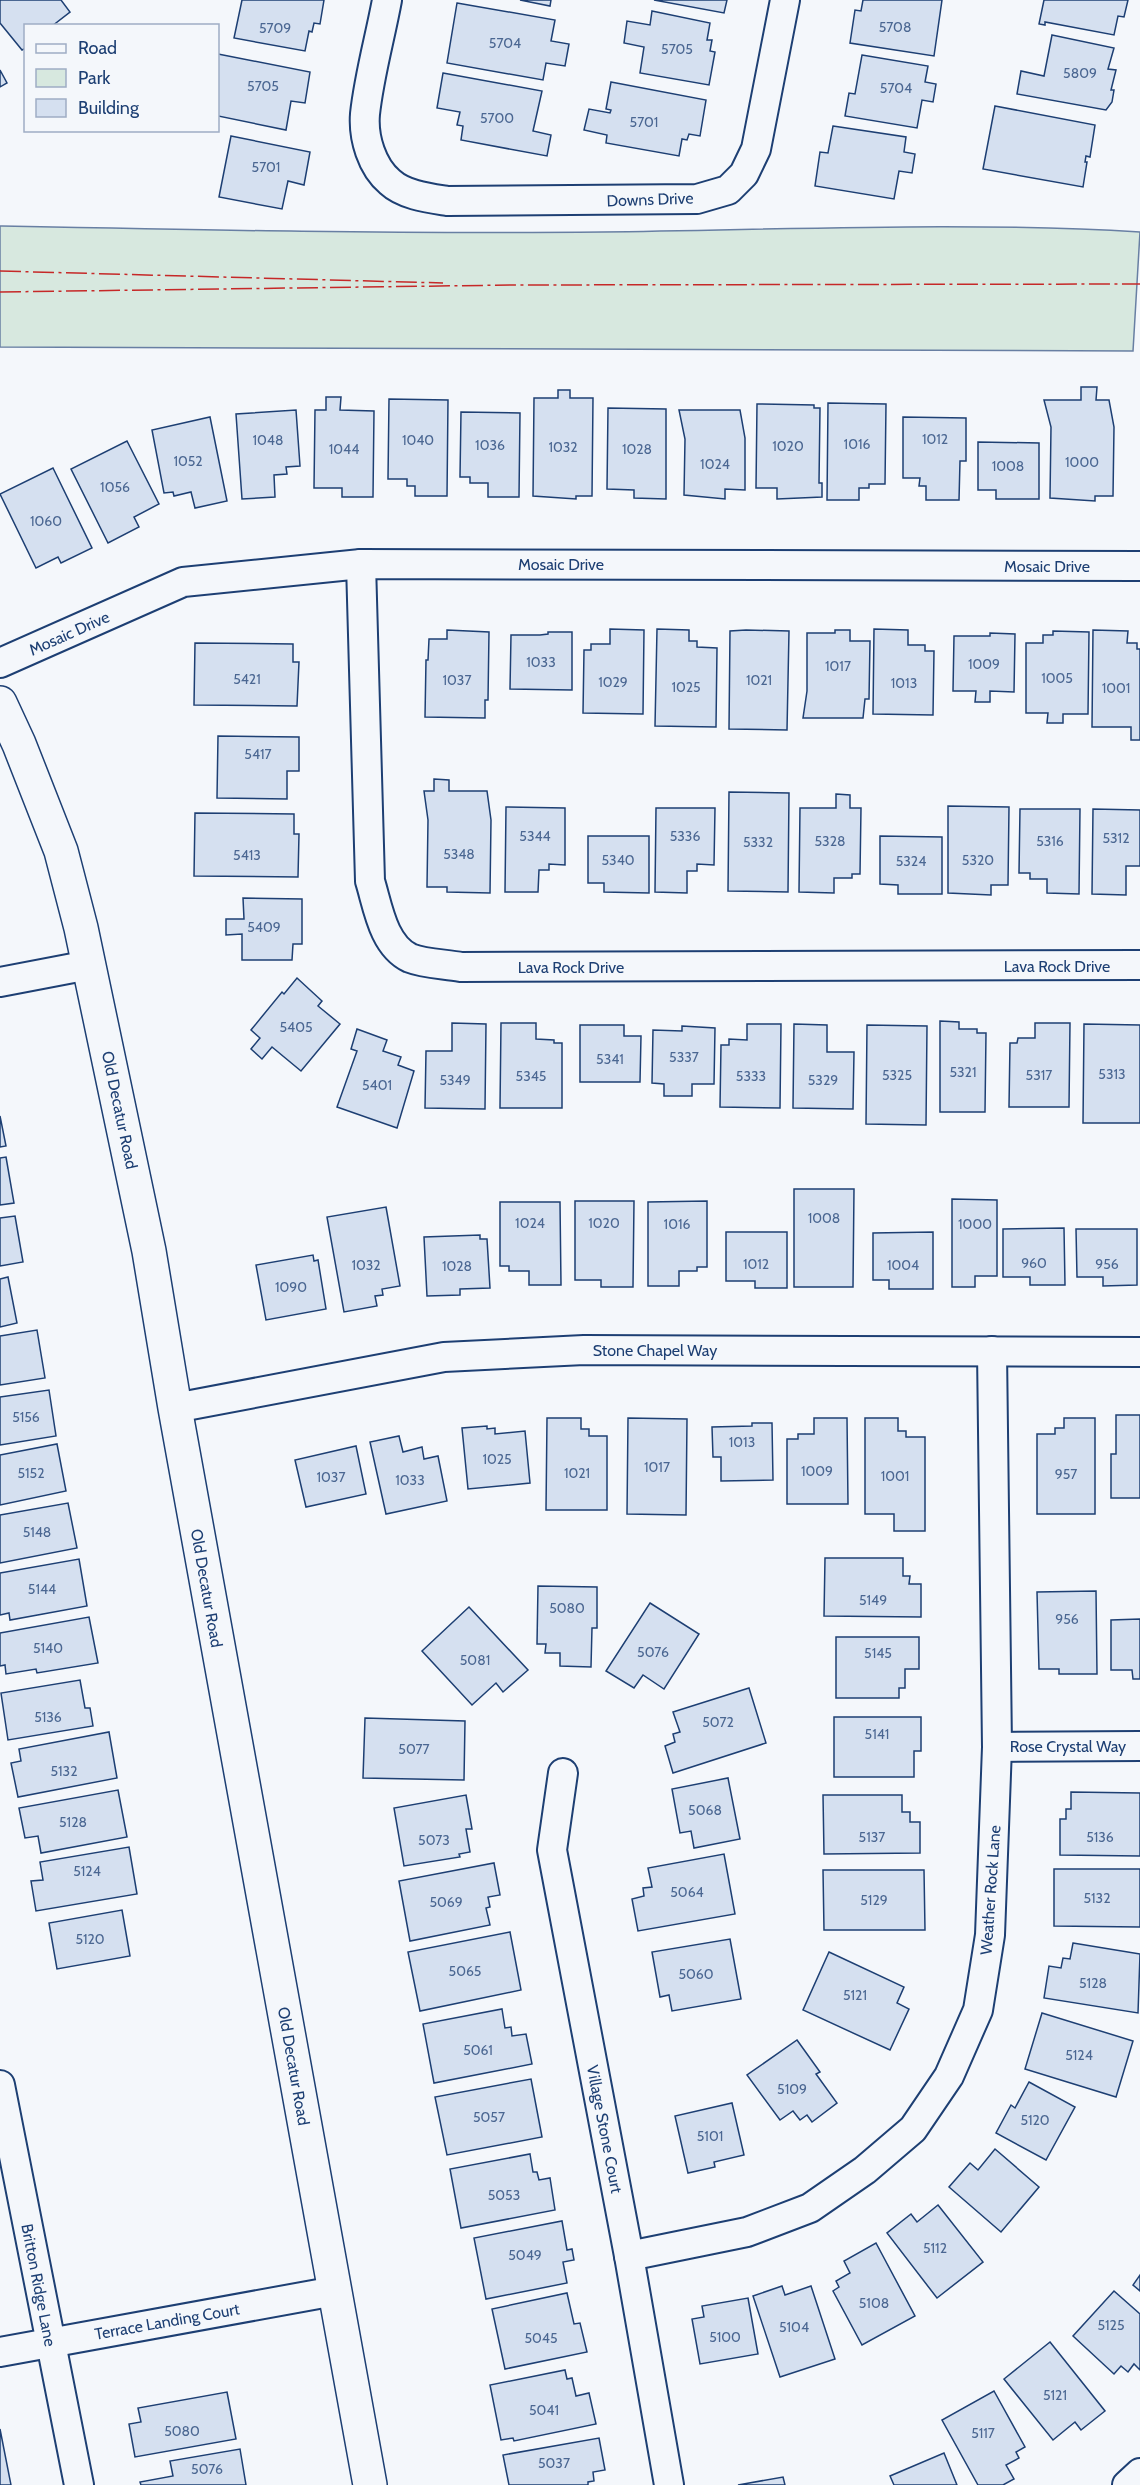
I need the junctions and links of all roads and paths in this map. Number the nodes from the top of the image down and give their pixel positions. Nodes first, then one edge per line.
1 (387, 0) edge
2 (785, 0) edge
3 (361, 564) junction
4 (1140, 566) edge
5 (0, 663) edge
6 (0, 703) edge
7 (89, 965) junction
8 (1140, 965) edge
9 (0, 982) edge
10 (992, 1351) junction
11 (1140, 1352) edge
12 (175, 1408) junction
13 (997, 1746) junction
14 (1140, 1746) edge
15 (562, 1773) dead end
16 (0, 2085) edge
17 (629, 2256) junction
18 (335, 2291) junction
19 (51, 2342) junction
20 (0, 2352) edge
21 (1140, 2473) edge
22 (79, 2485) edge
23 (369, 2485) edge
24 (669, 2485) edge
25 (1127, 2485) edge

1 - 2 street, Downs Drive
3 - 4 street, Mosaic Drive
3 - 5 street, Mosaic Drive
3 - 8 street, Lava Rock Drive
6 - 7 street, Old Decatur Road
7 - 9 street
7 - 12 street, Old Decatur Road
10 - 11 street, Stone Chapel Way
10 - 12 street, Stone Chapel Way
10 - 13 street, Weather Rock Lane
12 - 18 street, Old Decatur Road
13 - 14 street, Rose Crystal Way
13 - 17 street, Weather Rock Lane
15 - 17 street, Village Stone Court
16 - 19 street, Britton Ridge Lane
17 - 24 street, Village Stone Court
18 - 19 street, Terrace Landing Court
18 - 23 street, Old Decatur Road
19 - 20 street, Terrace Landing Court
19 - 22 street, Britton Ridge Lane
21 - 25 street

